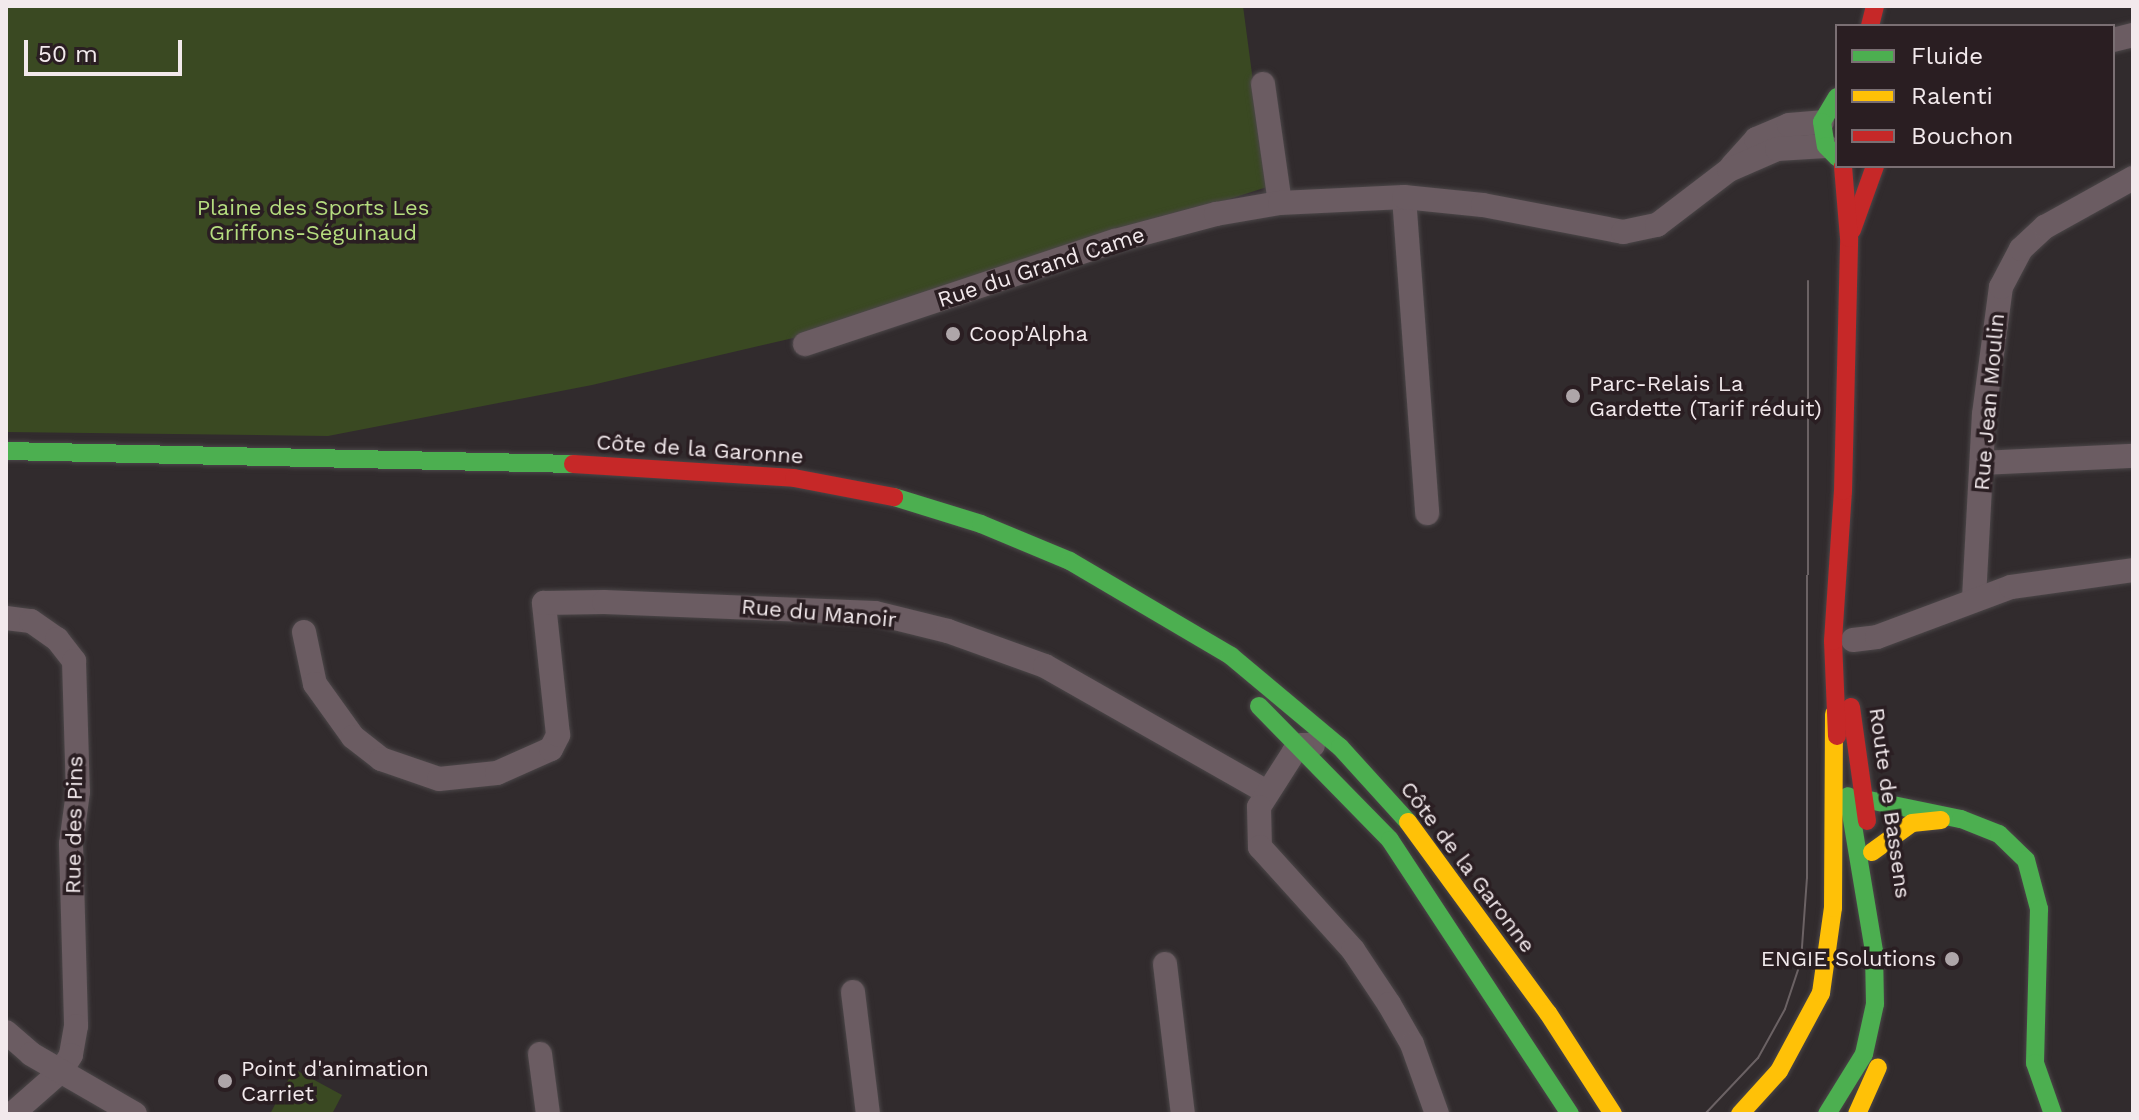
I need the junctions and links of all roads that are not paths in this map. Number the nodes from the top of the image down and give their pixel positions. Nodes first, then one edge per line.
1 (1263, 84) dead end
2 (1835, 107) edge
3 (1828, 142) edge
4 (1843, 168) edge
5 (1874, 168) edge
6 (2133, 178) edge
7 (1404, 197) junction
8 (1280, 203) junction
9 (1849, 238) junction
10 (805, 344) dead end
11 (6, 451) edge
12 (2133, 456) edge
13 (1982, 463) junction
14 (6, 471) edge
15 (511, 483) dead end
16 (558, 484) dead end
17 (1843, 491) junction
18 (1427, 513) dead end
19 (1019, 562) dead end
20 (2133, 570) edge
21 (1074, 587) dead end
22 (1974, 598) junction
23 (6, 618) edge
24 (304, 632) dead end
25 (1853, 640) junction
26 (1194, 658) dead end
27 (1241, 691) dead end
28 (1834, 714) junction
29 (1302, 745) junction
30 (1340, 747) junction
31 (1331, 776) junction
32 (1274, 786) junction
33 (1864, 799) junction
34 (1961, 819) junction
35 (1872, 852) junction
36 (1165, 964) dead end
37 (853, 992) dead end
38 (6, 1032) edge
39 (540, 1054) dead end
40 (61, 1071) junction
41 (12, 1114) edge
42 (135, 1114) edge
43 (548, 1114) edge
44 (868, 1114) edge
45 (1183, 1114) edge
46 (1437, 1114) edge
47 (1570, 1114) edge
48 (1613, 1114) edge
49 (1740, 1114) edge
50 (1827, 1114) edge
51 (1857, 1114) edge
52 (2053, 1114) edge

1 - 8 street
2 - 3 main road
3 - 7 street, Rue du Grand Came
4 - 9 main road
5 - 9 main road
6 - 13 street, Rue Jean Moulin
7 - 8 street, Rue du Grand Came
7 - 18 street
8 - 10 street, Rue du Grand Came
9 - 17 main road
11 - 30 main road, Côte de la Garonne
12 - 13 street
13 - 22 street, Rue Jean Moulin
14 - 15 main road
16 - 19 main road, Côte de la Garonne
17 - 25 main road, Route de Bassens
17 - 28 main road
20 - 22 street
21 - 26 main road
22 - 25 street
23 - 40 street, Rue des Pins
24 - 32 street, Rue du Manoir
25 - 33 main road, Route de Bassens
27 - 29 main road
28 - 49 main road
28 - 50 main road
29 - 30 street
29 - 31 main road
29 - 32 street
30 - 48 main road, Côte de la Garonne
31 - 32 street
31 - 47 main road
32 - 46 street
33 - 34 main road
33 - 35 main road, Route de Bassens
34 - 35 main road
34 - 52 main road
35 - 51 main road, Route de Bassens
36 - 45 street
37 - 44 street
38 - 40 street
39 - 43 street
40 - 41 street
40 - 42 street

